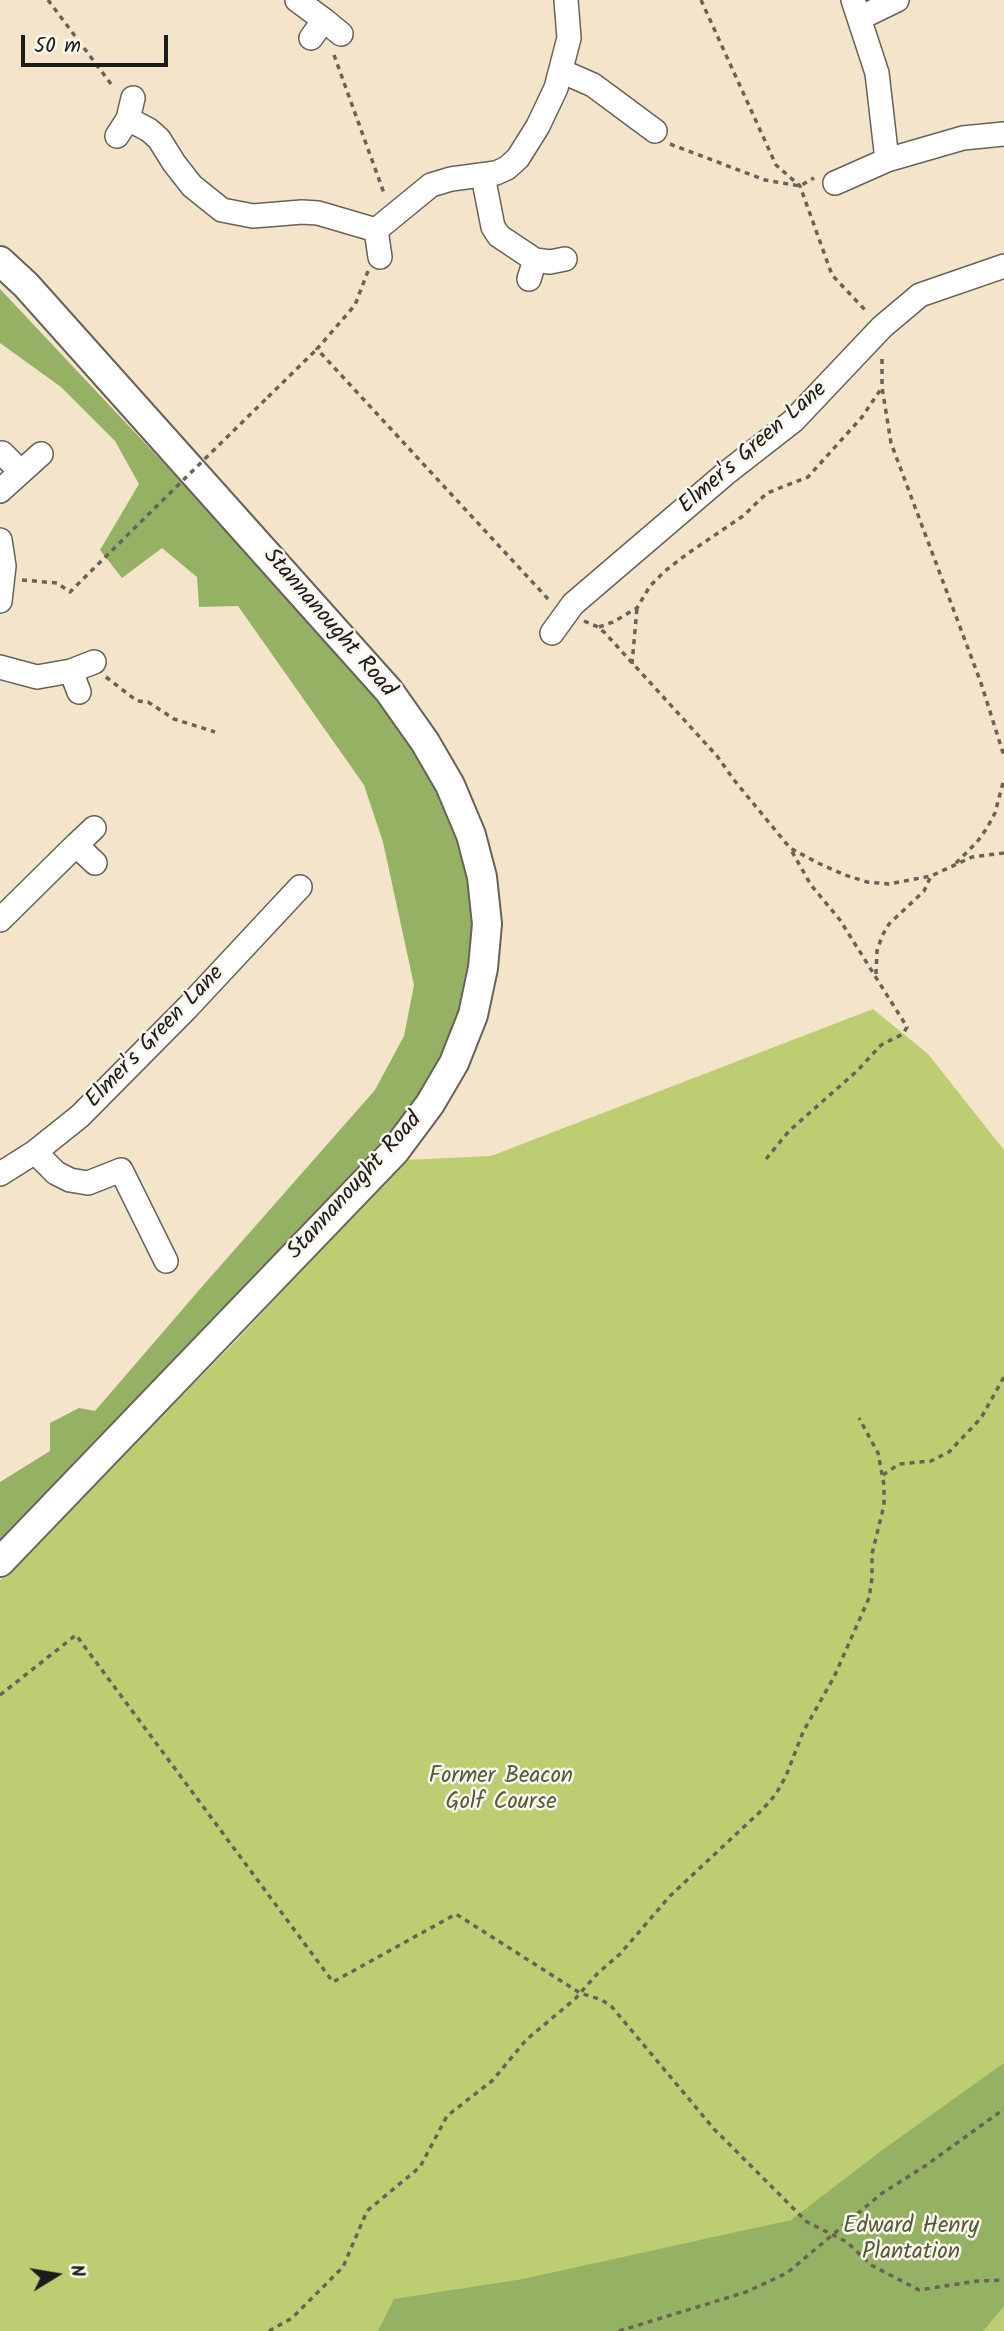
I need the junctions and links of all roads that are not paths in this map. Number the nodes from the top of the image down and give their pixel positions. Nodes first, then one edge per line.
1 (297, 0) edge
2 (566, 0) edge
3 (897, 0) edge
4 (856, 9) edge
5 (325, 31) road end
6 (561, 71) junction
7 (127, 115) road end
8 (655, 131) road end
9 (1004, 134) edge
10 (887, 160) junction
11 (483, 176) junction
12 (835, 183) dead end
13 (383, 224) junction
14 (0, 237) edge
15 (380, 257) road end
16 (565, 259) dead end
17 (0, 261) edge
18 (1004, 266) edge
19 (26, 285) junction
20 (2, 453) dead end
21 (41, 454) dead end
22 (21, 472) junction
23 (0, 491) edge
24 (0, 540) edge
25 (1, 590) edge
26 (558, 625) road end
27 (94, 662) road end
28 (0, 667) edge
29 (93, 828) dead end
30 (76, 845) junction
31 (95, 863) dead end
32 (300, 887) dead end
33 (3, 909) edge
34 (36, 1152) junction
35 (0, 1174) edge
36 (166, 1261) dead end
37 (0, 1562) edge

1 - 5 street
2 - 6 street
3 - 4 street
4 - 10 street
6 - 8 street
6 - 11 street
7 - 13 street
9 - 10 street
10 - 12 street
11 - 13 street
11 - 16 street
13 - 15 street
14 - 19 main road, Stannanought Road
17 - 19 main road, Stannanought Road
18 - 26 street, Elmer's Green Lane
19 - 37 main road, Stannanought Road
20 - 22 street
21 - 22 street
22 - 23 street
24 - 25 street
27 - 28 street
29 - 30 street
30 - 31 street
30 - 33 street
32 - 34 street, Elmer's Green Lane
34 - 35 street, Elmer's Green Lane
34 - 36 street

